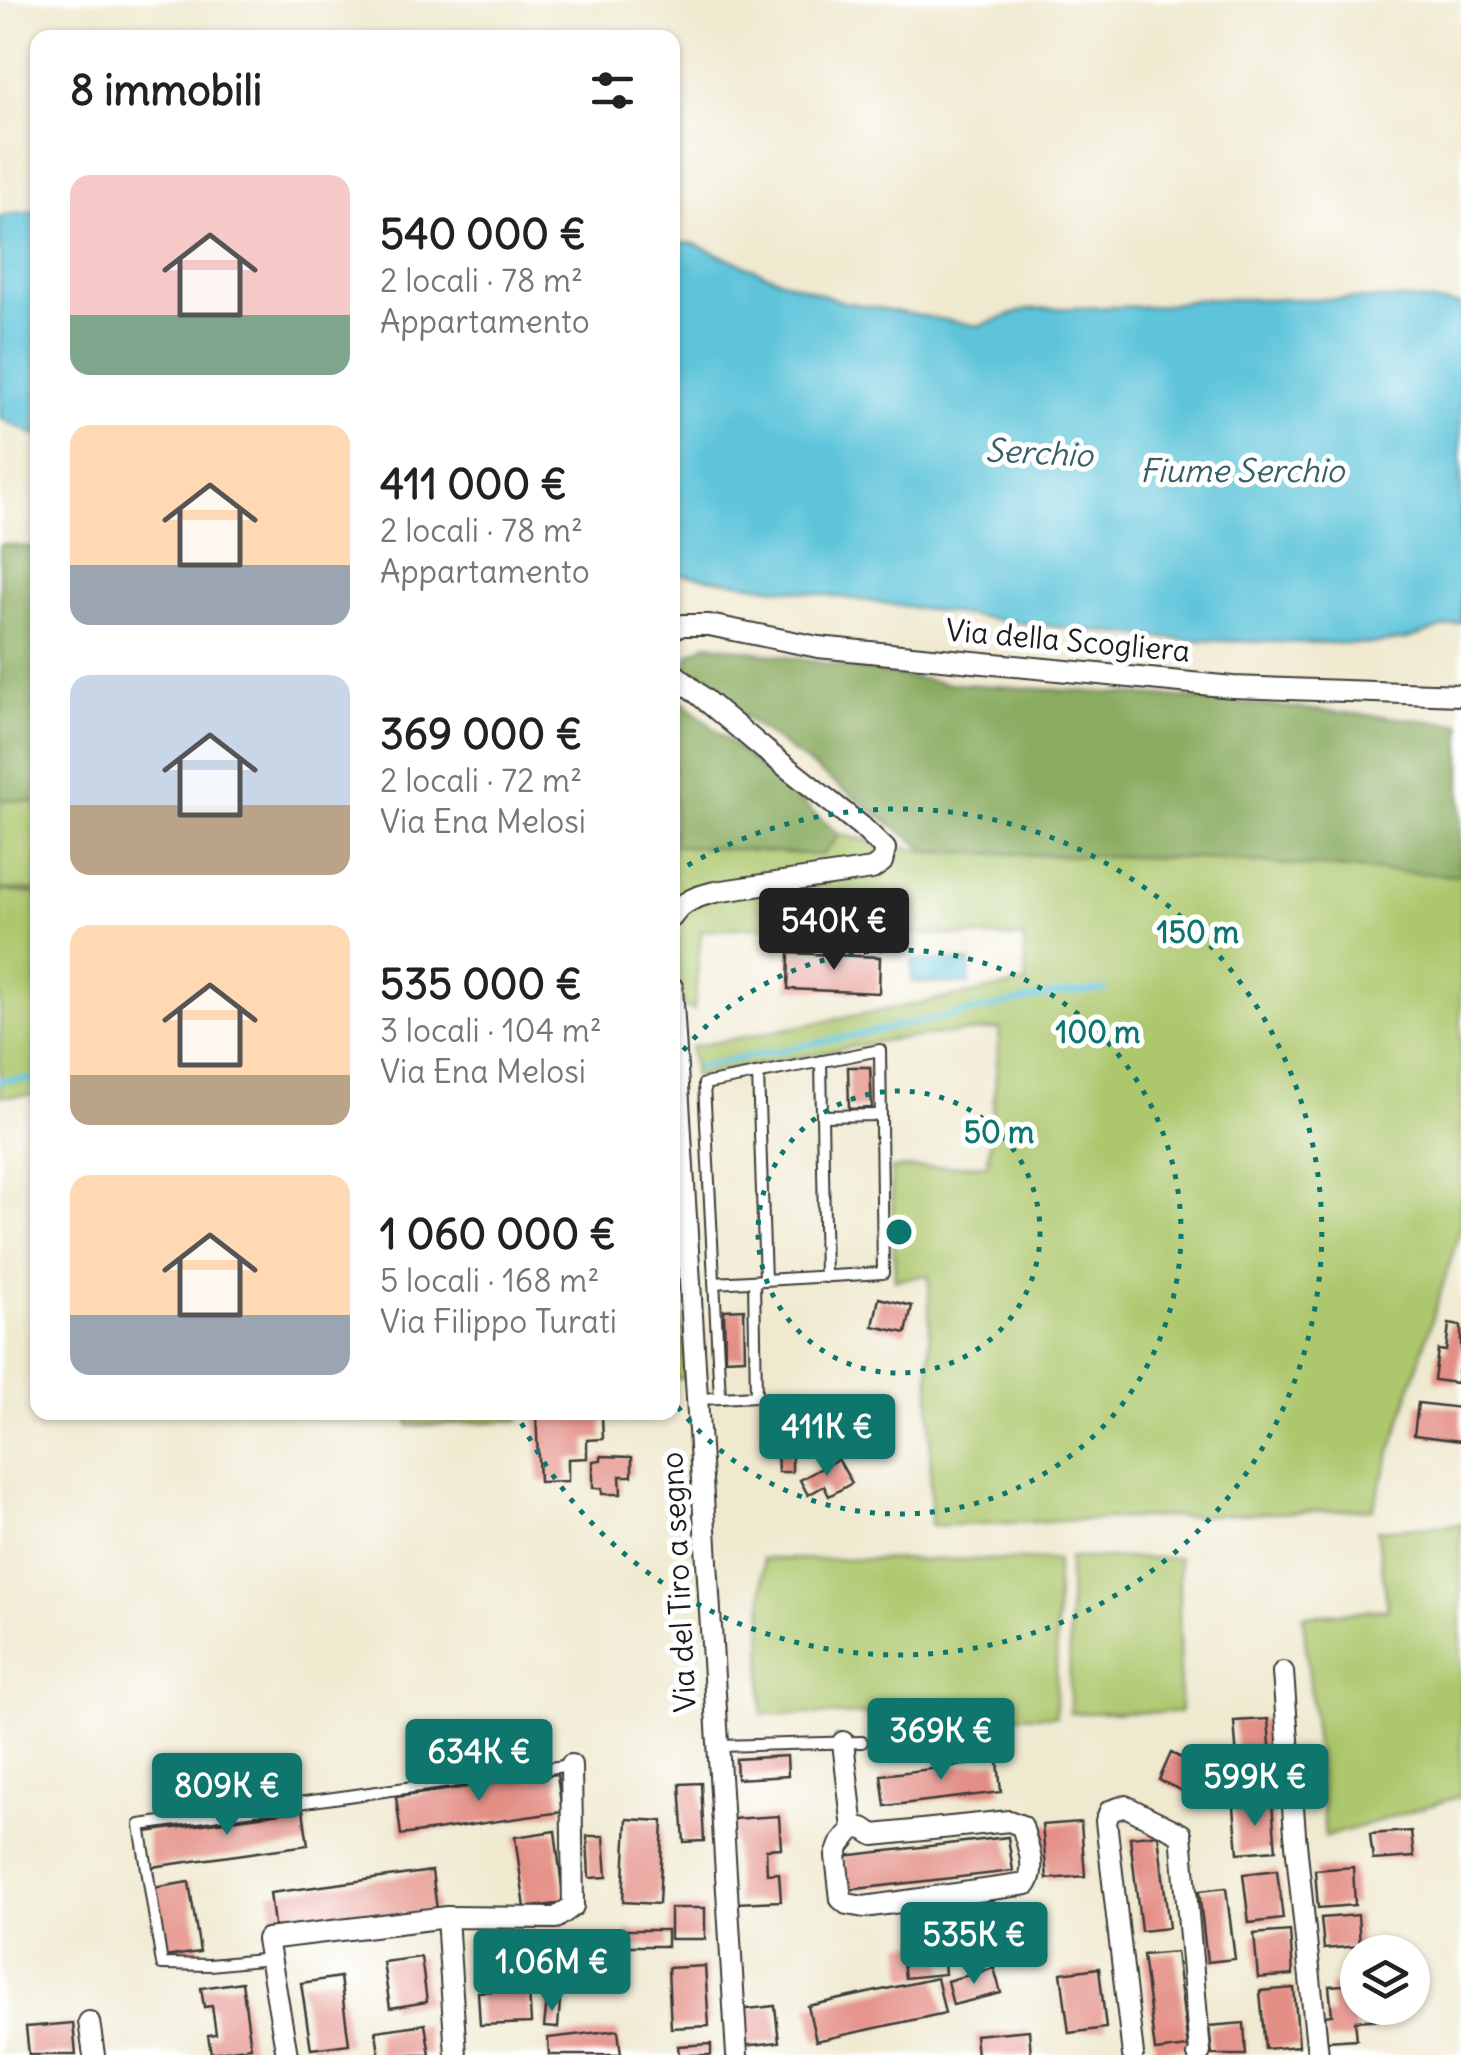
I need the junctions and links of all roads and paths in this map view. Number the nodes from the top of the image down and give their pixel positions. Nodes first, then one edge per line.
1 (680, 625) edge
2 (680, 679) edge
3 (1461, 695) edge
4 (680, 908) edge
5 (822, 1061) junction
6 (758, 1074) junction
7 (680, 1113) edge
8 (880, 1115) junction
9 (822, 1116) junction
10 (825, 1277) junction
11 (760, 1281) junction
12 (714, 1283) junction
13 (720, 1398) junction
14 (698, 1399) junction
15 (1283, 1672) dead end
16 (853, 1742) joint
17 (718, 1746) junction
18 (571, 1765) joint
19 (853, 1829) junction
20 (447, 1917) junction
21 (270, 1959) junction
22 (89, 2022) dead end
23 (94, 2055) edge
24 (287, 2055) edge
25 (456, 2055) edge
26 (737, 2055) edge
27 (1134, 2055) edge
28 (1198, 2055) edge
29 (1318, 2055) edge

1 - 3 street, Via della Scogliera
2 - 4 street
5 - 6 lane
5 - 8 lane
5 - 9 lane
6 - 11 lane
6 - 12 lane
7 - 14 street, Via del Tiro a segno
8 - 9 lane
8 - 10 lane
9 - 10 lane
10 - 11 lane
11 - 12 lane
11 - 13 lane
12 - 13 lane
13 - 14 lane
14 - 17 street, Via del Tiro a segno
15 - 29 street
16 - 17 lane
16 - 19 street
17 - 26 street, Via del Tiro a segno
18 - 20 street
18 - 21 lane
19 - 19 street
20 - 21 street
20 - 25 street
21 - 24 street
22 - 23 street
27 - 28 street

